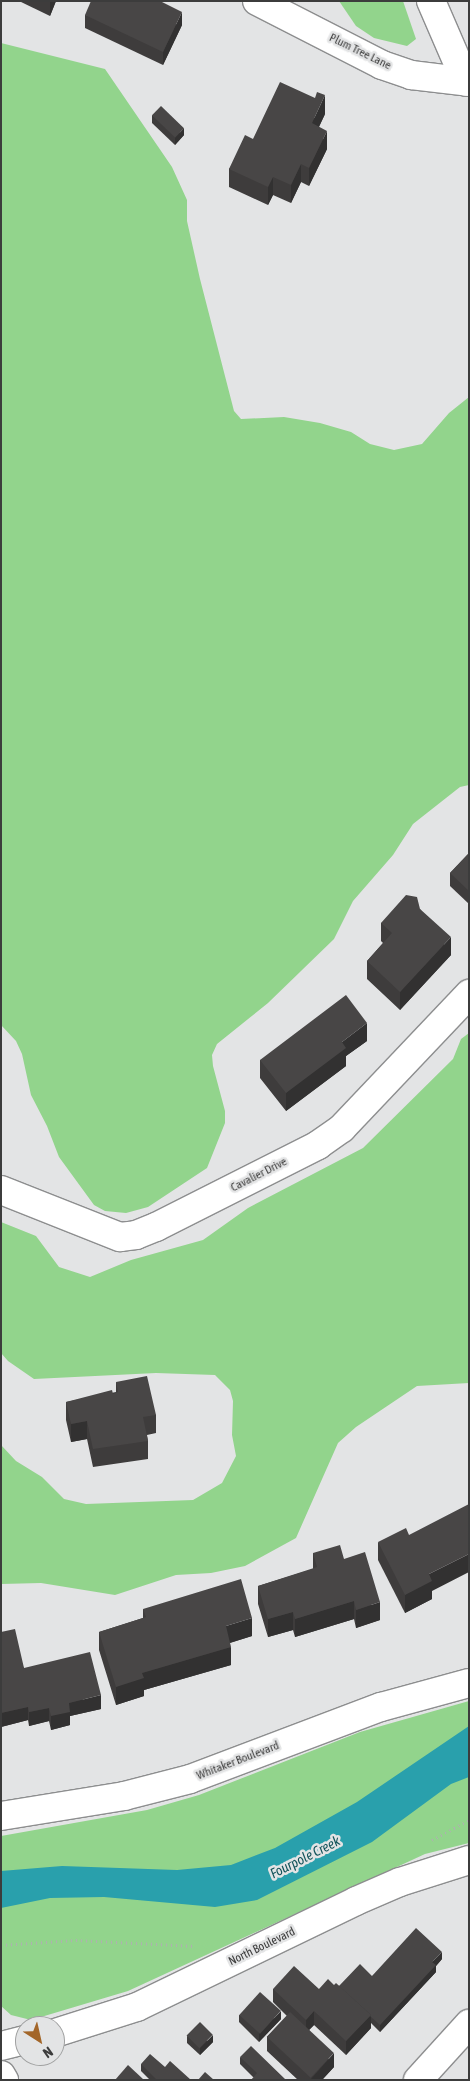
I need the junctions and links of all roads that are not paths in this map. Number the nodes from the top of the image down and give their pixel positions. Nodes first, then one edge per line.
1 (257, 1) edge
2 (431, 1) edge
3 (467, 82) edge
4 (469, 994) edge
5 (1, 1190) edge
6 (469, 1683) edge
7 (1, 1816) edge
8 (469, 1860) edge
9 (469, 2024) edge
10 (65, 2030) edge
11 (15, 2042) edge
12 (1, 2046) edge
13 (1, 2075) edge
14 (4, 2080) edge
15 (418, 2080) edge

1 - 3 street, Plum Tree Lane
2 - 3 street
4 - 5 street, Cavalier Drive
6 - 7 street, Whitaker Boulevard
8 - 10 street, North Boulevard
9 - 15 street
11 - 12 street
13 - 14 street

